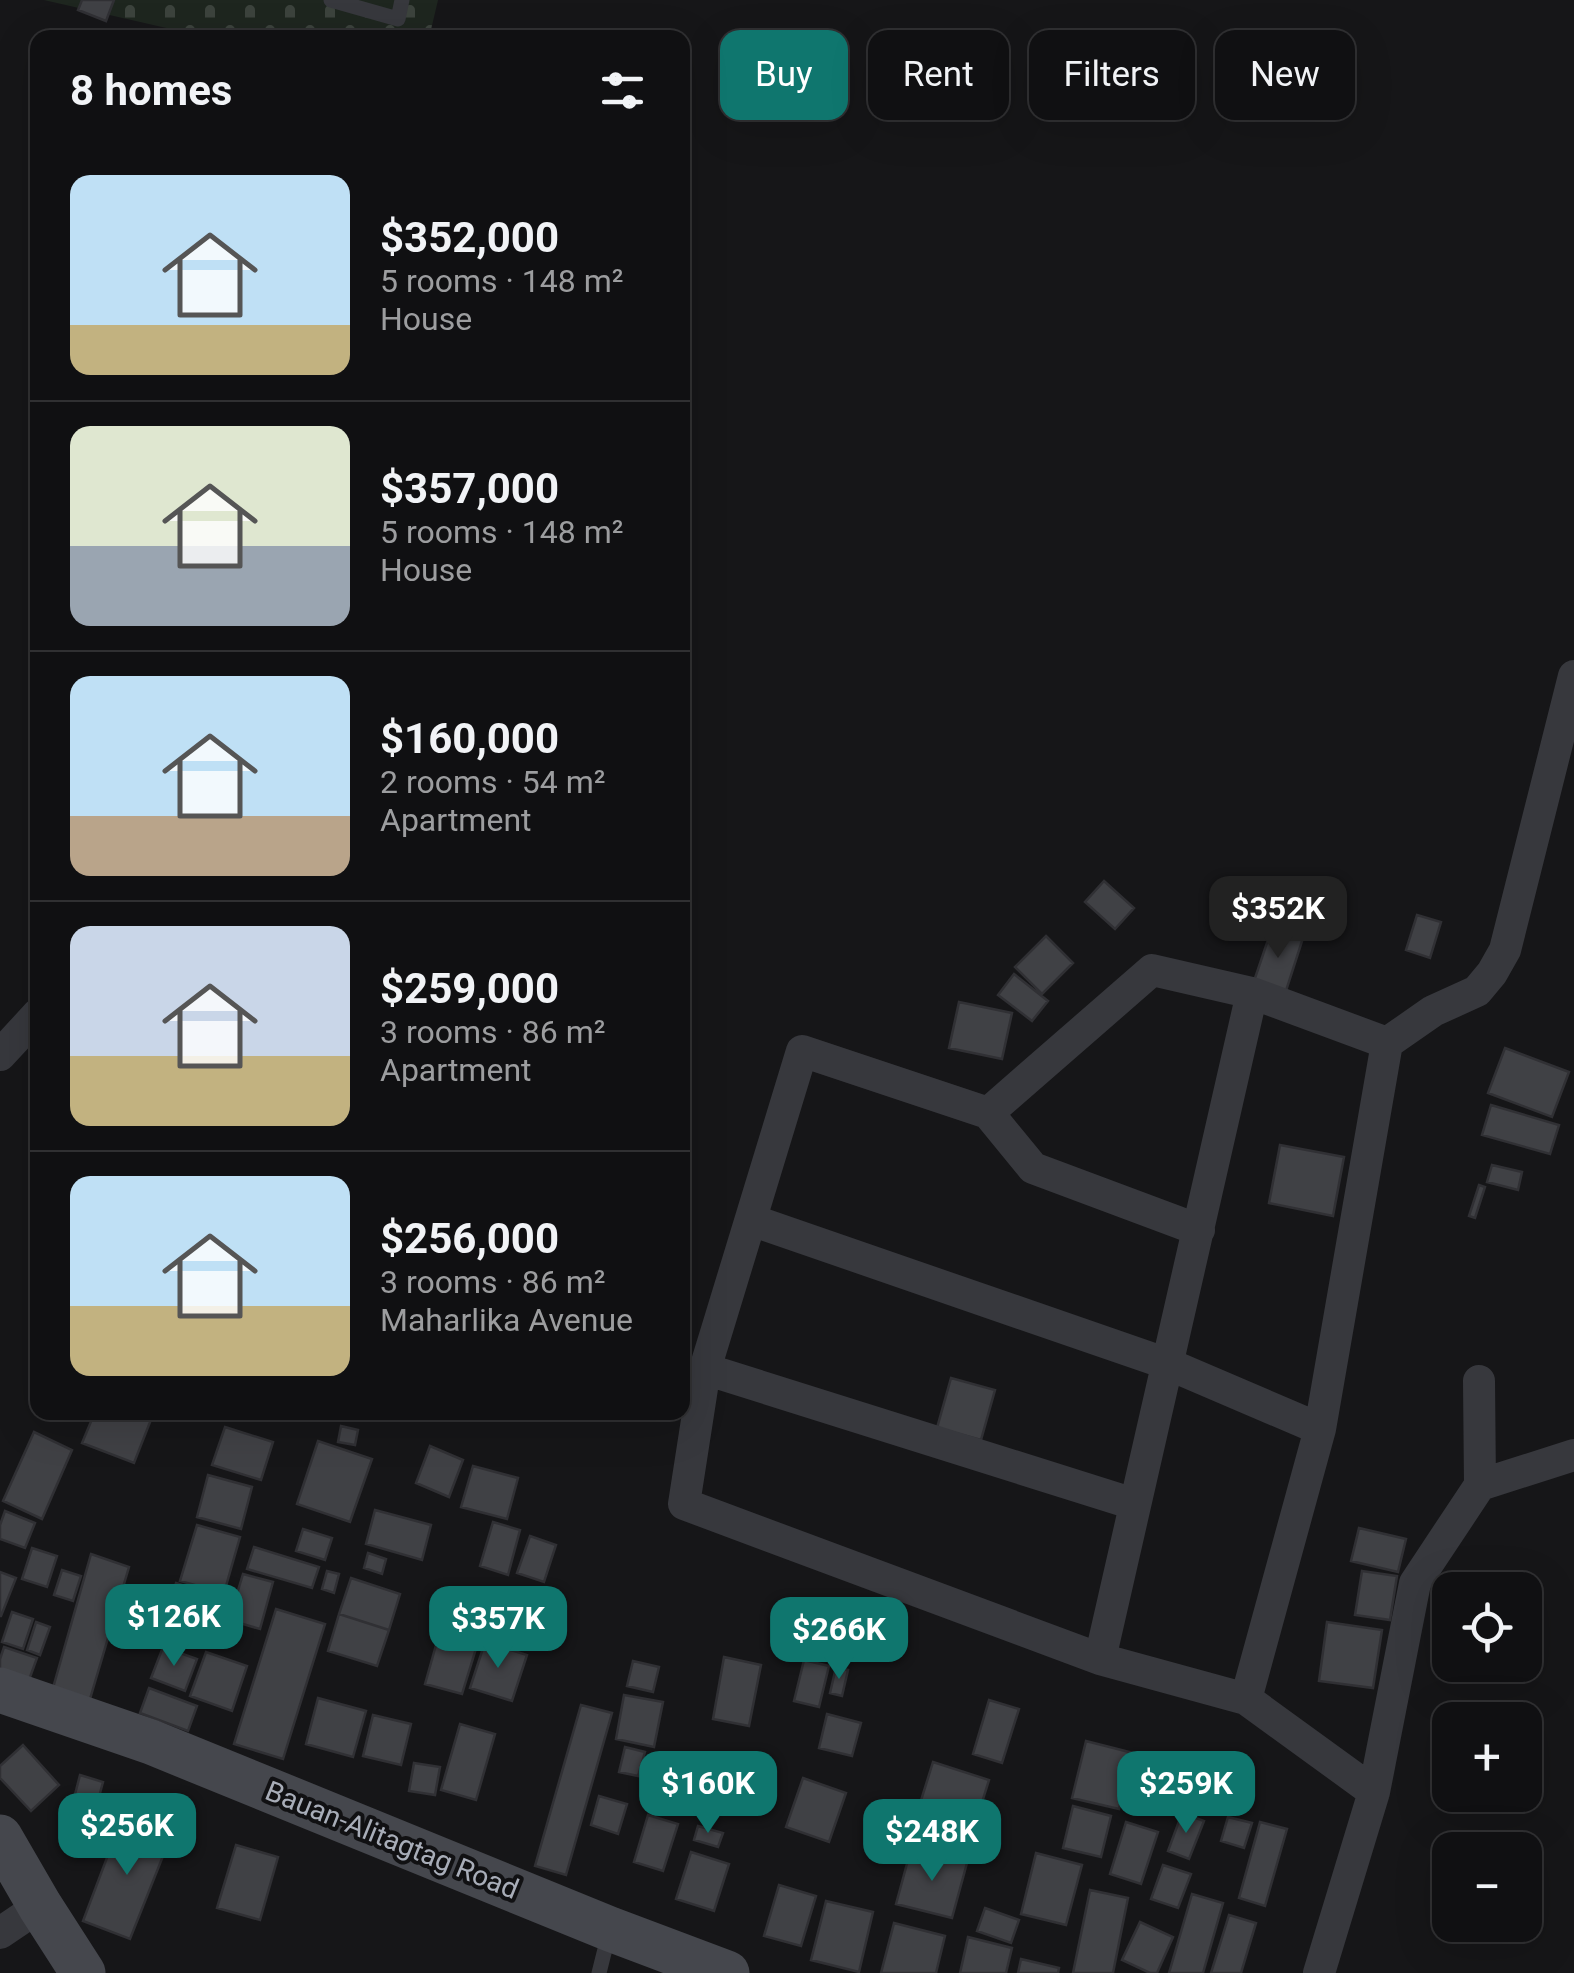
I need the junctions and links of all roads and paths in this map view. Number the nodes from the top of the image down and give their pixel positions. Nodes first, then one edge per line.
1 (331, 0) edge
2 (402, 0) edge
3 (1574, 676) edge
4 (1252, 992) junction
5 (30, 1023) edge
6 (1387, 1043) junction
7 (0, 1056) edge
8 (988, 1113) junction
9 (750, 1220) junction
10 (1199, 1230) junction
11 (1168, 1364) junction
12 (704, 1369) junction
13 (1479, 1382) dead end
14 (1320, 1430) junction
15 (1574, 1455) edge
16 (1480, 1486) junction
17 (1134, 1504) junction
18 (1100, 1659) junction
19 (0, 1690) edge
20 (1246, 1698) junction
21 (1374, 1792) junction
22 (0, 1837) edge
23 (40, 1906) junction
24 (610, 1930) junction
25 (0, 1933) edge
26 (84, 1973) edge
27 (599, 1973) edge
28 (727, 1973) edge
29 (1319, 1973) edge

1 - 2 lane
3 - 6 street
4 - 6 street
4 - 8 street
4 - 10 street
5 - 7 street
6 - 14 street
8 - 9 street
8 - 10 street
9 - 11 street
9 - 12 street
10 - 11 street
11 - 14 street
11 - 17 street
12 - 17 street
12 - 18 street
13 - 16 street
14 - 20 street
15 - 16 street
16 - 21 street
17 - 18 street
18 - 20 street
19 - 24 main road, Bauan-Alitagtag Road
20 - 21 street
21 - 29 street
22 - 23 main road
23 - 25 street
23 - 26 main road
24 - 27 lane
24 - 28 main road, Bauan-Alitagtag Road

